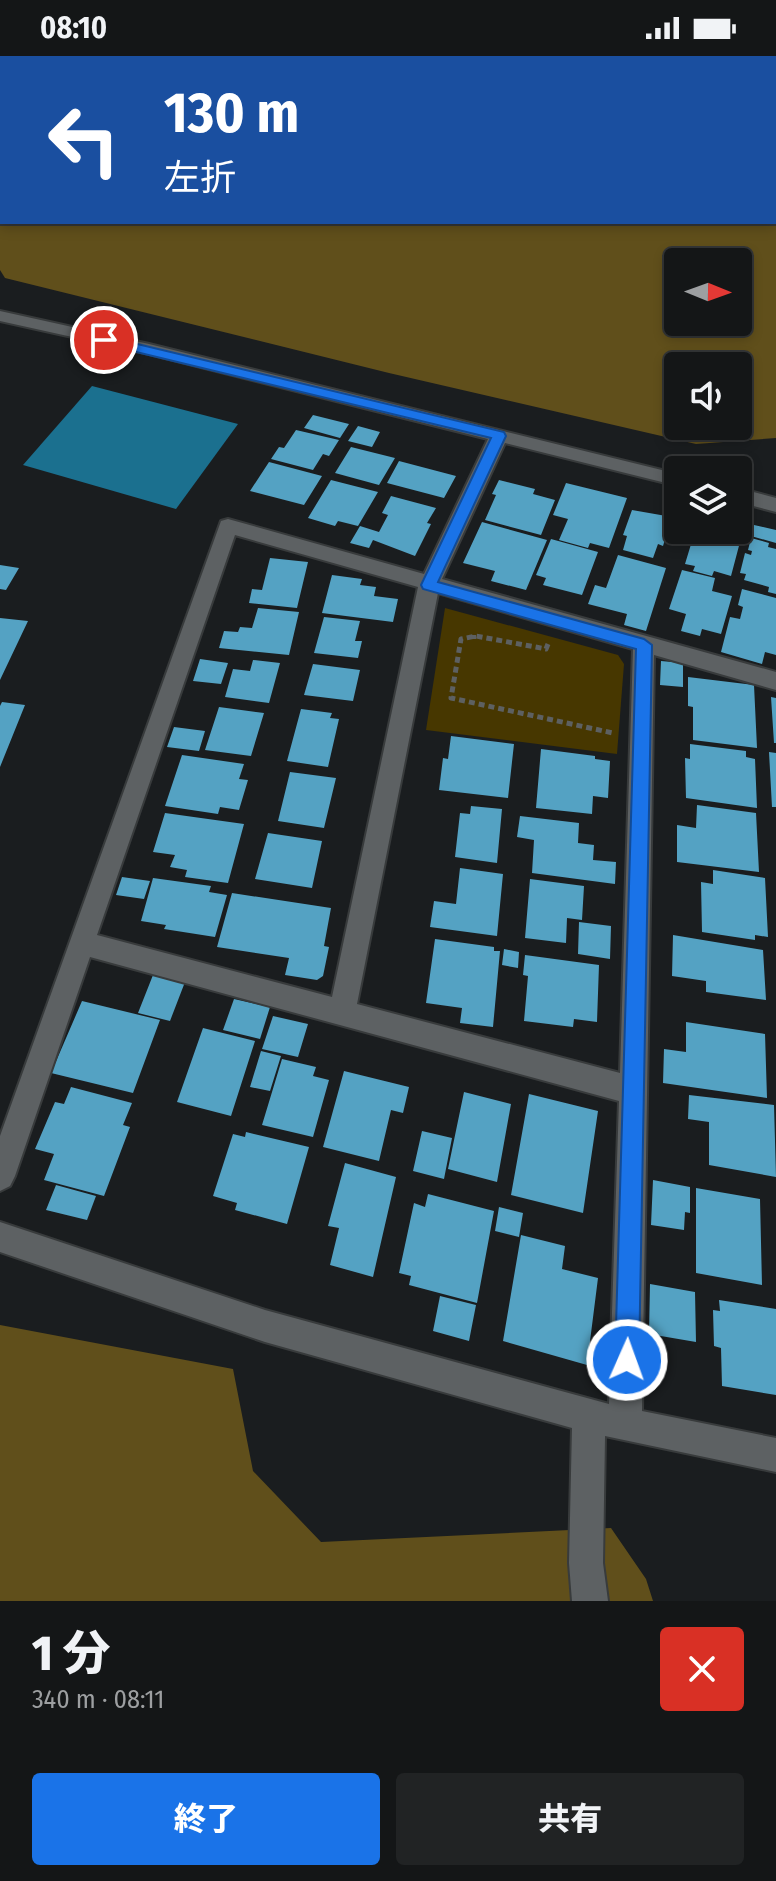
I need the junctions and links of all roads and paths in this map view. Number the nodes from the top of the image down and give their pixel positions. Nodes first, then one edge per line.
1 (0, 316) edge
2 (499, 436) junction
3 (664, 477) edge
4 (752, 499) edge
5 (776, 505) edge
6 (429, 585) junction
7 (644, 645) junction
8 (546, 649) dead end
9 (776, 681) edge
10 (597, 730) dead end
11 (82, 943) junction
12 (342, 1012) junction
13 (634, 1091) junction
14 (0, 1176) edge
15 (0, 1237) edge
16 (589, 1416) junction
17 (625, 1424) junction
18 (776, 1455) edge
19 (590, 1601) edge

1 - 2 street
2 - 3 street
2 - 6 street
4 - 5 street
6 - 7 street
6 - 11 street
6 - 12 street
7 - 9 street
7 - 13 street
8 - 10 path
11 - 12 street
11 - 14 street
12 - 13 street
13 - 17 street
15 - 16 street
16 - 17 street
16 - 19 street
17 - 18 street

